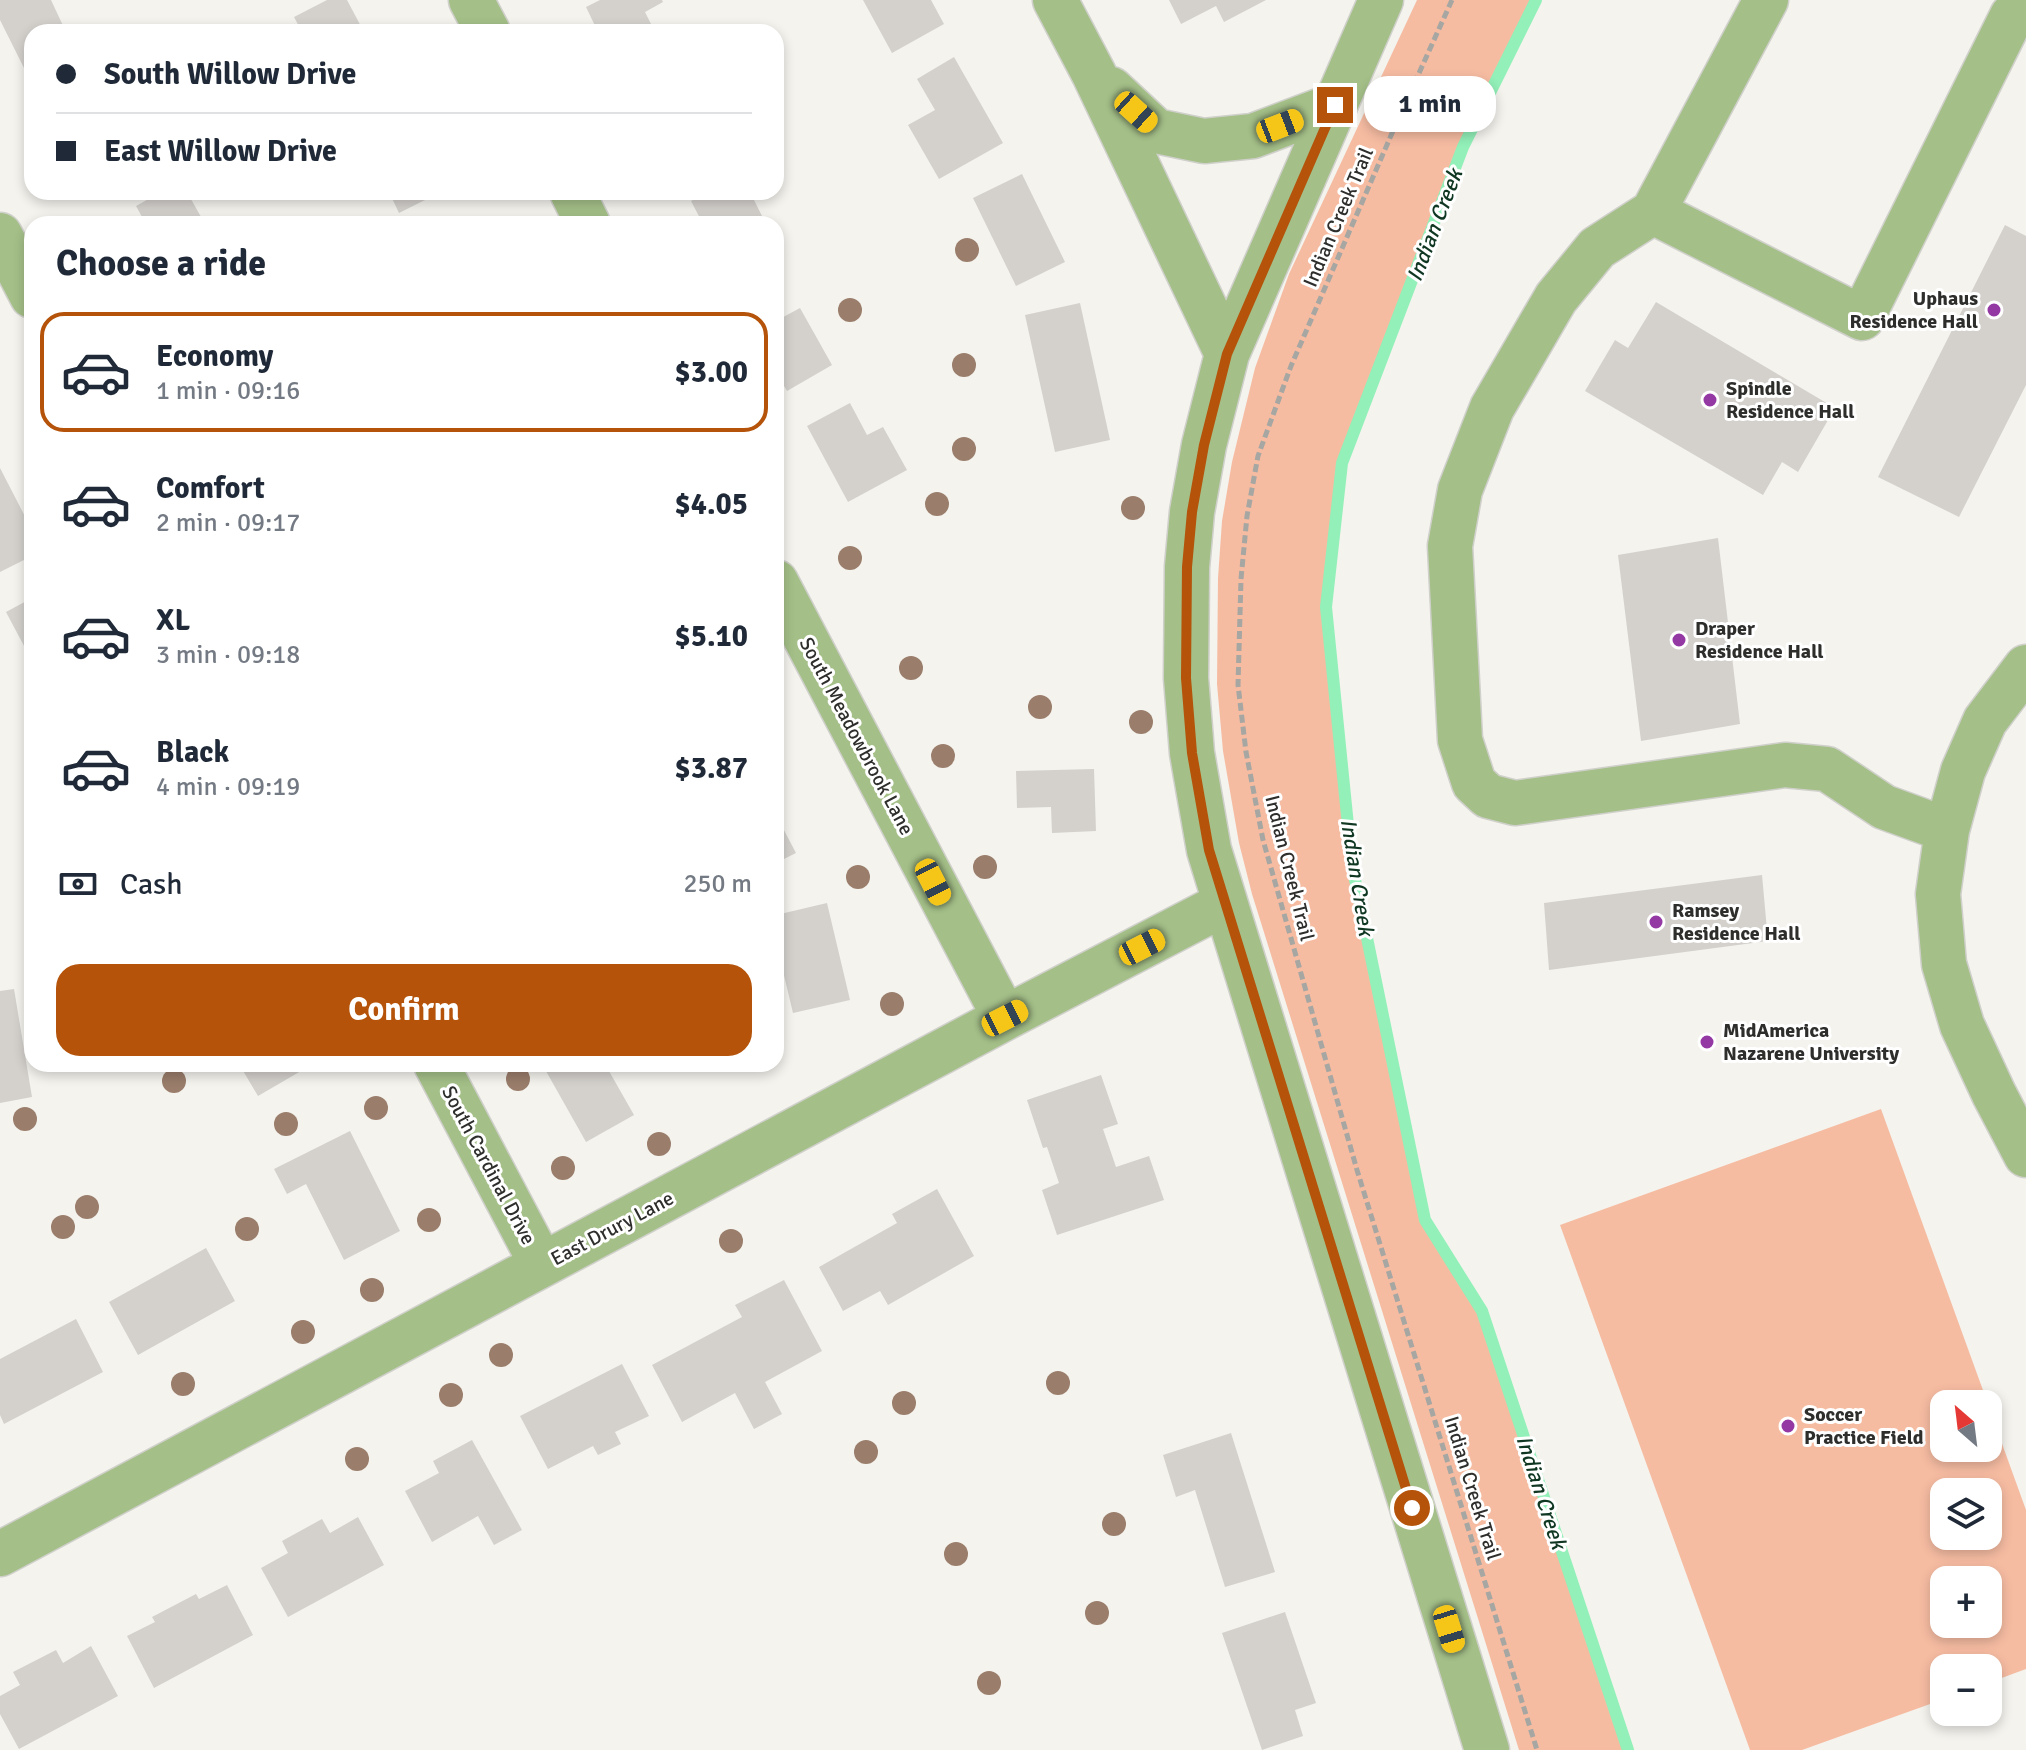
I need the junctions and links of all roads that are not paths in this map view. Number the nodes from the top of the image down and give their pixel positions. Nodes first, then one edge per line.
1 (471, 0) edge
2 (1055, 0) edge
3 (1381, 0) edge
4 (1766, 0) edge
5 (2007, 13) edge
6 (484, 24) edge
7 (1094, 74) junction
8 (1335, 105) junction
9 (1653, 212) junction
10 (0, 235) edge
11 (24, 281) edge
12 (1227, 354) junction
13 (784, 597) edge
14 (2026, 667) edge
15 (1947, 830) junction
16 (1224, 904) junction
17 (1005, 1018) junction
18 (440, 1072) edge
19 (2026, 1155) edge
20 (542, 1265) junction
21 (0, 1554) edge
22 (1487, 1750) edge

1 - 6 street
2 - 7 street
3 - 8 street
4 - 9 street
5 - 9 street
7 - 8 street
7 - 12 street
8 - 12 street
9 - 15 street
10 - 11 street
12 - 16 street
13 - 17 street, South Meadowbrook Lane
14 - 15 street
15 - 19 street
16 - 17 street, East Drury Lane
16 - 22 street
17 - 20 street, East Drury Lane
18 - 20 street, South Cardinal Drive
20 - 21 street, East Drury Lane

